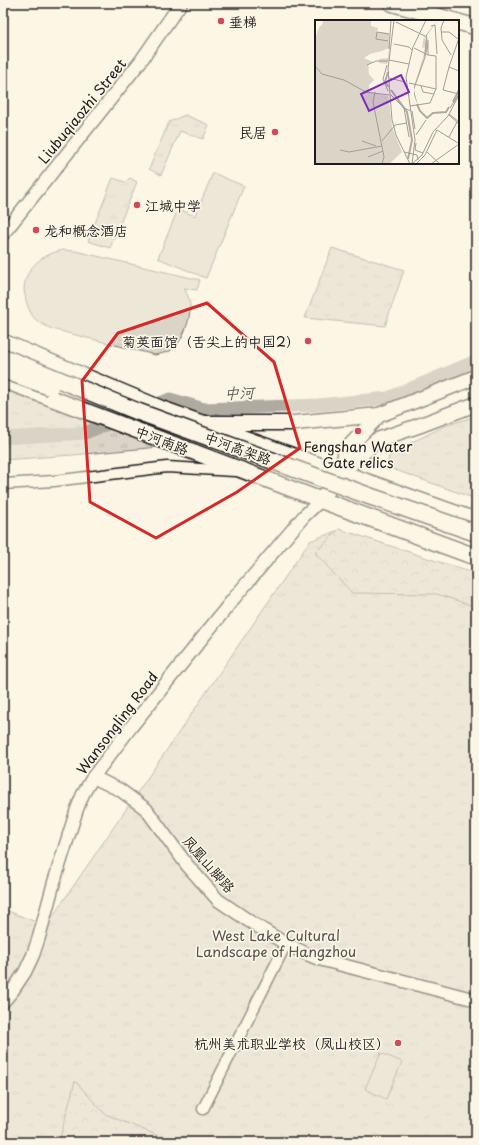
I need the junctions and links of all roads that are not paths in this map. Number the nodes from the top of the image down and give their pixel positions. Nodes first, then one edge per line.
1 (181, 3) edge
2 (391, 3) edge
3 (451, 20) edge
4 (459, 22) edge
5 (476, 27) edge
6 (3, 234) edge
7 (3, 342) edge
8 (3, 357) edge
9 (3, 370) edge
10 (476, 377) edge
11 (3, 380) edge
12 (476, 404) edge
13 (379, 415) junction
14 (200, 422) junction
15 (248, 473) junction
16 (341, 473) junction
17 (3, 484) edge
18 (321, 500) junction
19 (476, 521) edge
20 (476, 533) edge
21 (476, 544) edge
22 (476, 557) edge
23 (93, 777) junction
24 (286, 944) junction
25 (476, 1000) edge
26 (3, 1002) edge
27 (203, 1109) dead end

1 - 6 street, Liubuqiaozhi Street
2 - 3 main road
4 - 5 main road
7 - 14 main road, 中河南路
8 - 20 highway, 中河高架路, bridge
9 - 21 highway, 中河高架路, bridge
10 - 13 main road, 中河南路
11 - 15 main road, 中河南路
12 - 16 main road
13 - 14 main road, 中河南路
13 - 16 main road
14 - 16 main road, 中河南路
15 - 17 street
15 - 18 main road, 中河南路
16 - 18 main road
16 - 19 highway
18 - 22 highway
18 - 23 street, Wansongling Road
23 - 24 street, 凤凰山脚路
23 - 26 street, Wansongling Road
24 - 25 street, 凤凰山脚路
24 - 27 street

